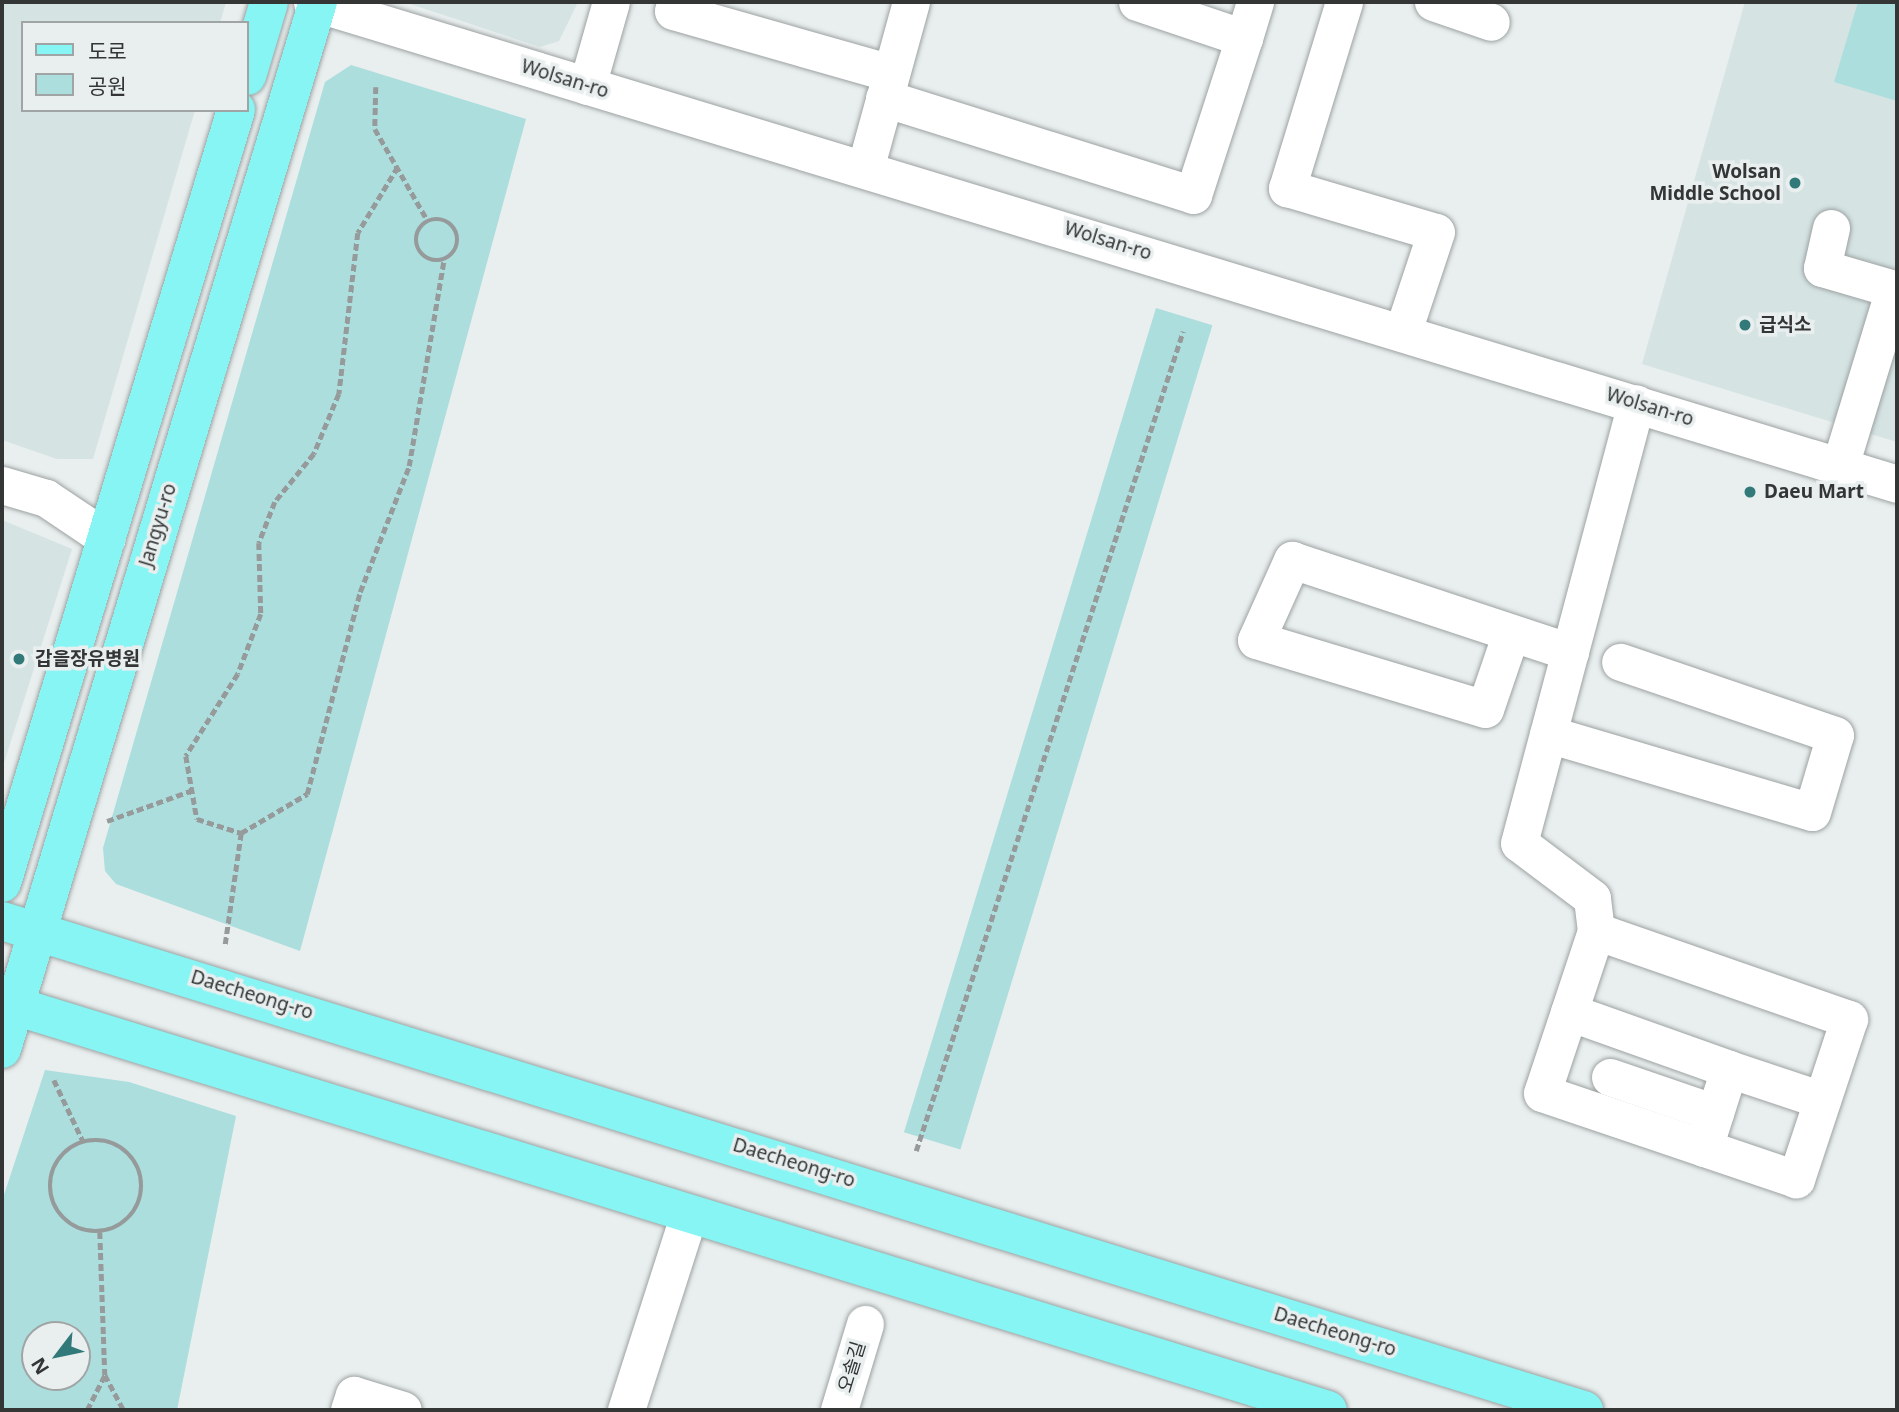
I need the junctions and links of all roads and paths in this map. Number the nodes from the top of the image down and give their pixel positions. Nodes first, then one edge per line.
1 (269, 2) edge
2 (316, 2) edge
3 (611, 2) edge
4 (676, 2) edge
5 (911, 2) edge
6 (1137, 2) edge
7 (1255, 2) edge
8 (1344, 2) edge
9 (1433, 2) edge
10 (1491, 22) dead end
11 (1244, 38) junction
12 (248, 73) edge
13 (587, 86) junction
14 (887, 86) junction
15 (376, 87) dead end
16 (235, 112) edge
17 (398, 167) junction
18 (865, 169) junction
19 (428, 221) junction
20 (1831, 228) dead end
21 (443, 260) junction
22 (1183, 331) dead end
23 (1403, 331) junction
24 (1636, 403) junction
25 (1840, 466) junction
26 (1897, 484) edge
27 (2, 485) edge
28 (107, 539) junction
29 (1511, 633) junction
30 (1570, 652) junction
31 (1620, 662) dead end
32 (1548, 734) junction
33 (193, 790) junction
34 (100, 824) dead end
35 (241, 833) junction
36 (2, 883) edge
37 (19, 926) edge
38 (1596, 931) junction
39 (225, 944) dead end
40 (8, 1004) edge
41 (1569, 1012) junction
42 (2, 1049) edge
43 (1728, 1069) junction
44 (1610, 1077) dead end
45 (54, 1080) dead end
46 (1822, 1100) junction
47 (1715, 1113) junction
48 (83, 1141) junction
49 (1704, 1148) junction
50 (916, 1151) dead end
51 (689, 1214) junction
52 (100, 1232) junction
53 (865, 1324) dead end
54 (105, 1375) junction
55 (87, 1410) edge
56 (124, 1410) edge
57 (349, 1410) edge
58 (403, 1410) edge
59 (626, 1410) edge
60 (839, 1410) edge
61 (1328, 1410) edge
62 (1584, 1410) edge

1 - 12 main road
2 - 13 street, Wolsan-ro
2 - 37 main road, Jangyu-ro
3 - 13 street
4 - 14 street
5 - 14 street
6 - 11 street
7 - 11 street
8 - 23 street
9 - 10 street
11 - 14 street
13 - 18 street, Wolsan-ro
14 - 18 street
15 - 17 path
16 - 28 main road
17 - 19 path
17 - 33 path
18 - 23 street, Wolsan-ro
19 - 21 path
19 - 21 path
20 - 25 street
21 - 35 path
22 - 50 path
23 - 24 street, Wolsan-ro
24 - 25 street, Wolsan-ro
24 - 30 street
25 - 26 street, Wolsan-ro
27 - 28 street
28 - 36 main road
29 - 29 street
29 - 30 street
30 - 32 street
31 - 32 street
32 - 38 street
33 - 34 path
33 - 35 path
35 - 39 path
37 - 40 main road, Jangyu-ro
37 - 62 main road, Daecheong-ro
38 - 41 street
38 - 46 street
40 - 42 main road, Jangyu-ro
40 - 51 main road
41 - 43 street
41 - 49 street
43 - 46 street
43 - 47 street
44 - 47 street
45 - 48 path
46 - 49 street
47 - 49 street
48 - 52 path
48 - 52 path
51 - 59 street
51 - 61 main road
52 - 54 path
53 - 60 street, 오솔길
54 - 55 path
54 - 56 path
57 - 58 street

